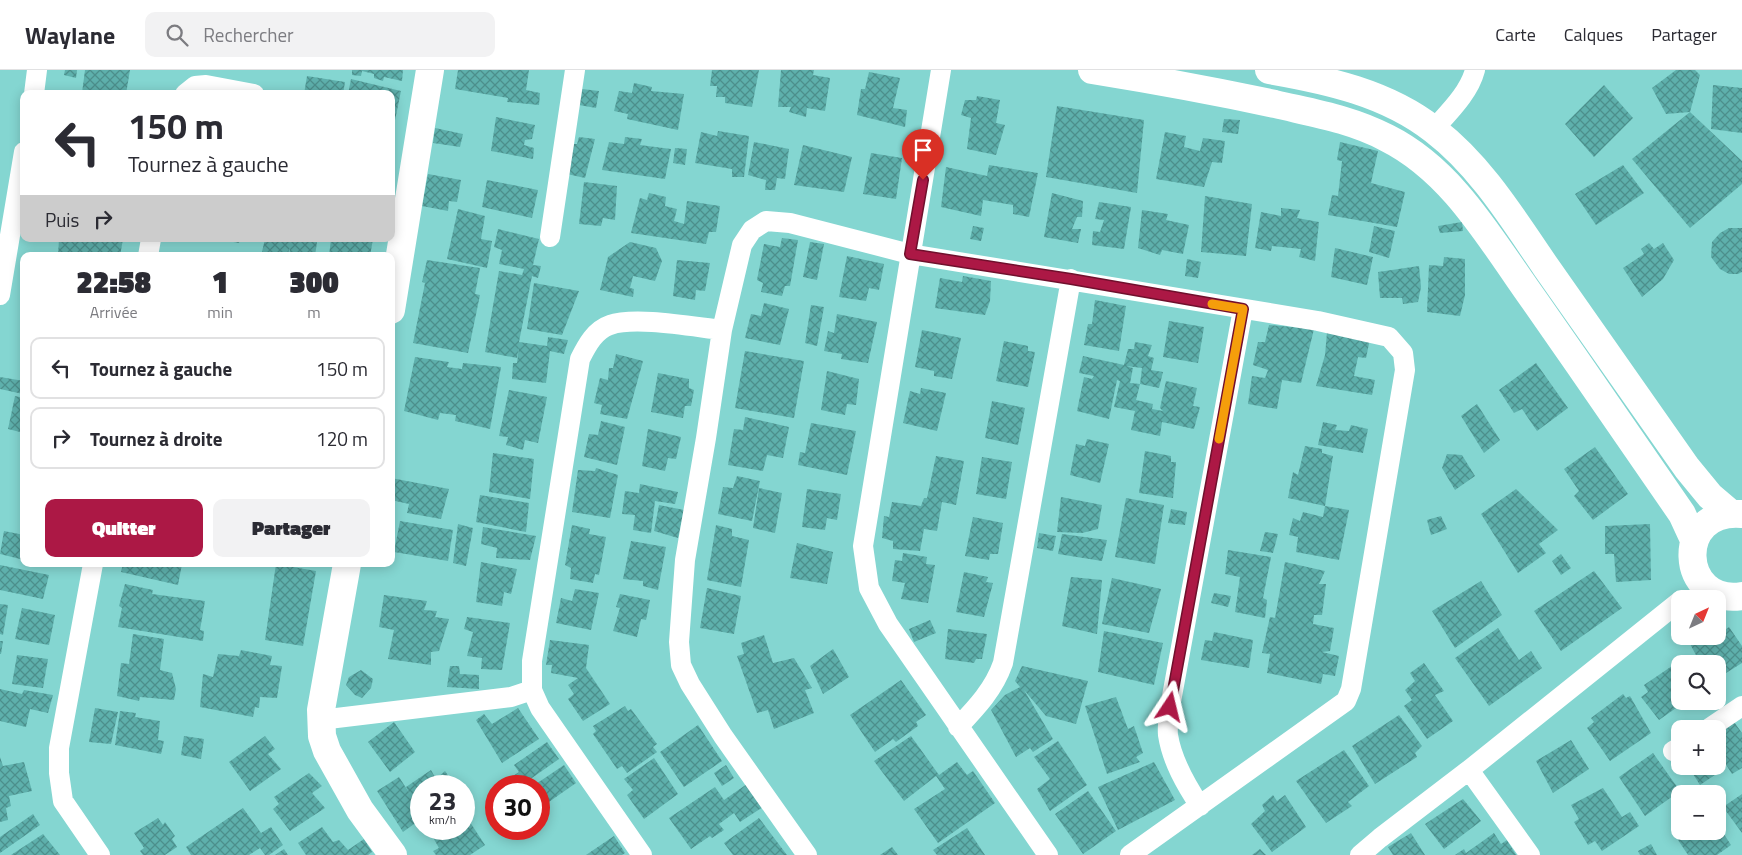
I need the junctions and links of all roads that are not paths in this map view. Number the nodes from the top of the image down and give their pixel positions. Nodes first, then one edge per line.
1 (38, 70) edge
2 (430, 70) edge
3 (575, 70) edge
4 (942, 70) edge
5 (1092, 70) edge
6 (1269, 70) edge
7 (1476, 70) edge
8 (35, 90) edge
9 (190, 90) edge
10 (233, 90) edge
11 (1434, 129) junction
12 (20, 176) edge
13 (550, 237) dead end
14 (910, 254) junction
15 (1071, 279) junction
16 (395, 285) edge
17 (0, 295) edge
18 (1243, 309) junction
19 (722, 330) junction
20 (1736, 513) edge
21 (1694, 540) junction
22 (91, 567) edge
23 (345, 567) edge
24 (1690, 590) edge
25 (1726, 596) edge
26 (1739, 599) edge
27 (1671, 608) edge
28 (532, 690) junction
29 (1742, 706) edge
30 (320, 720) junction
31 (1721, 720) edge
32 (958, 727) junction
33 (1468, 770) junction
34 (1200, 806) junction
35 (100, 855) edge
36 (393, 855) edge
37 (642, 855) edge
38 (807, 855) edge
39 (1048, 855) edge
40 (1130, 855) edge
41 (1360, 855) edge
42 (1530, 855) edge

1 - 8 street
2 - 16 main road
3 - 13 street
4 - 14 street
5 - 21 main road
6 - 11 main road
7 - 11 street
9 - 10 street
11 - 20 main road
12 - 17 street
14 - 15 street
14 - 19 street
14 - 32 street
15 - 18 street
15 - 32 street
18 - 34 street
18 - 34 street
19 - 28 street
19 - 38 street
20 - 21 main road
21 - 24 main road
22 - 35 street
23 - 30 main road
25 - 26 main road
27 - 33 street
28 - 30 street
28 - 37 street
29 - 31 street
30 - 36 main road
32 - 39 street
33 - 41 street
33 - 42 street
34 - 40 street

